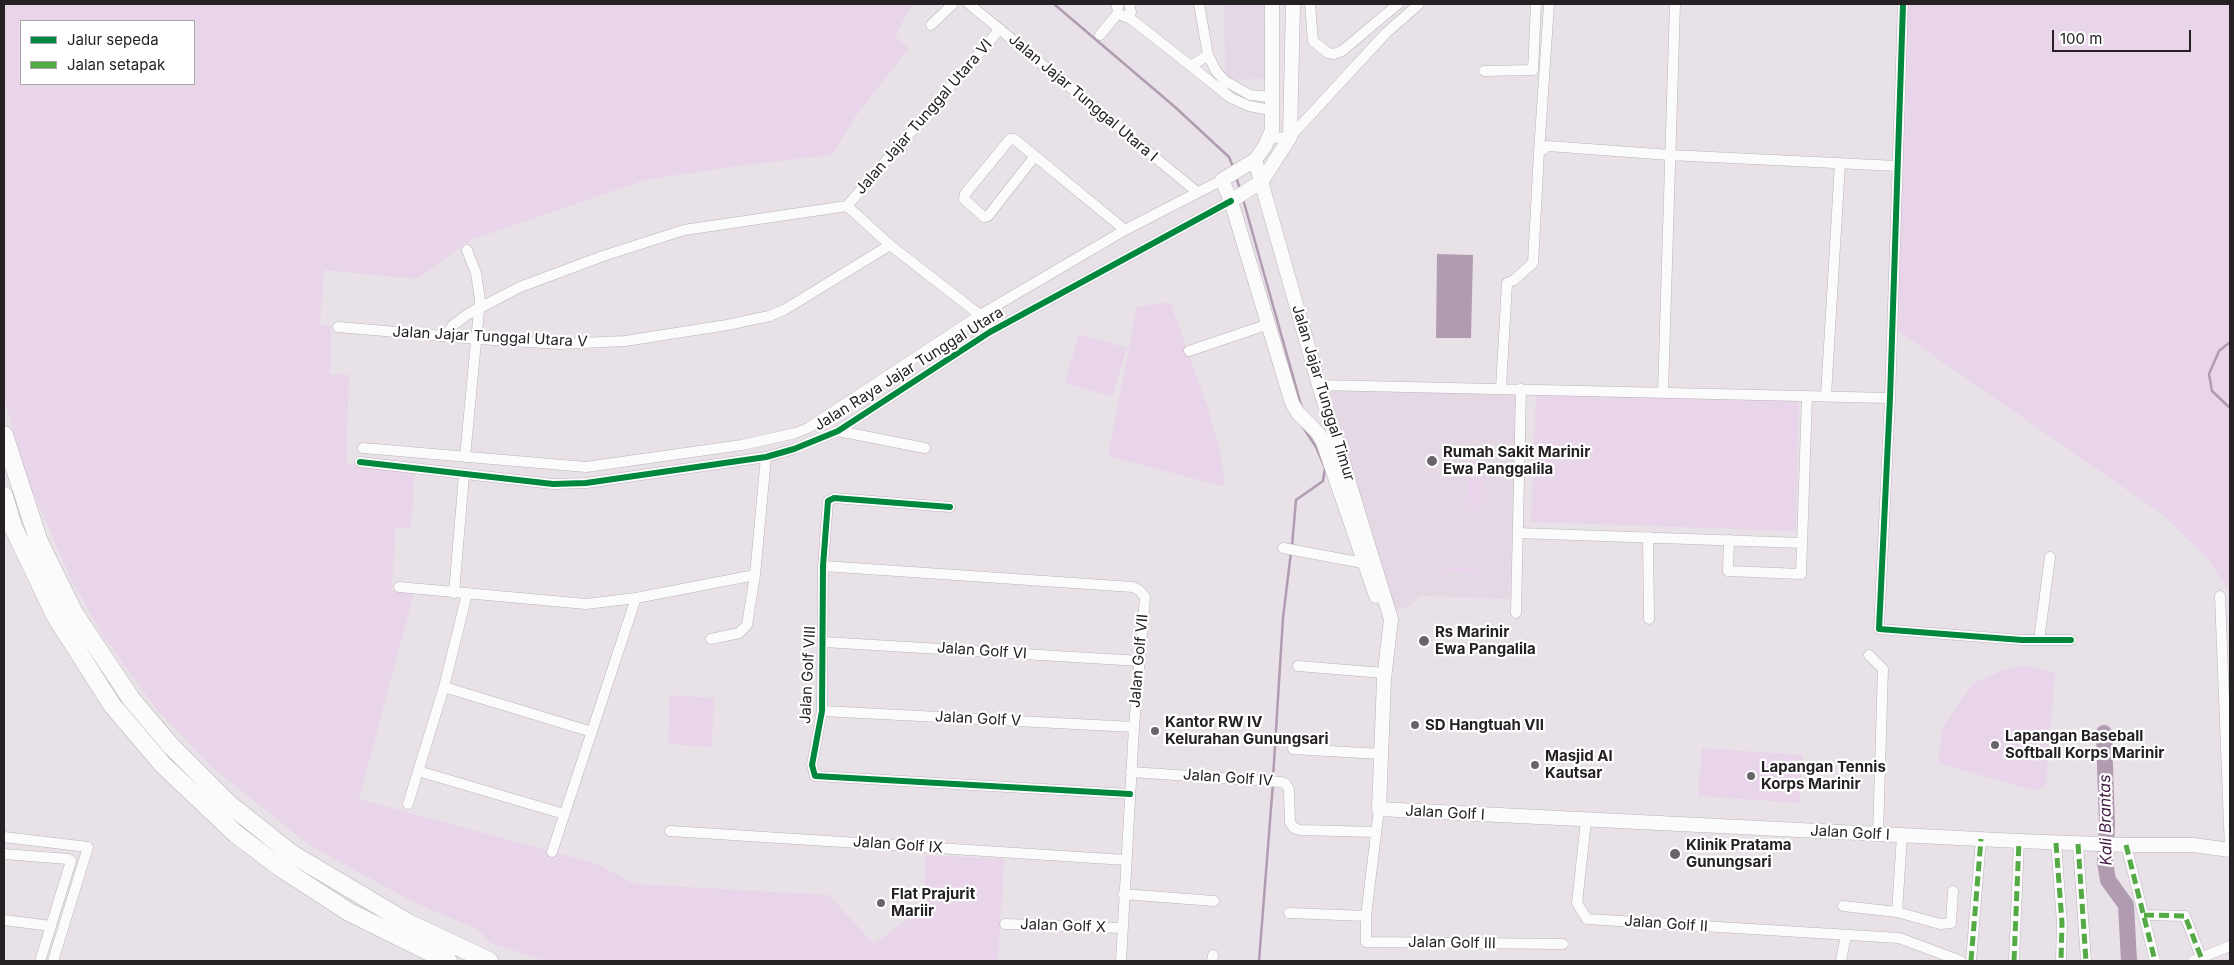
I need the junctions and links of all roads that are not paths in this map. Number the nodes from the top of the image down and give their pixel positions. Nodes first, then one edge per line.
1 (953, 4) edge
2 (969, 4) edge
3 (1129, 4) edge
4 (1199, 4) edge
5 (1272, 4) edge
6 (1293, 4) edge
7 (1310, 4) edge
8 (1398, 4) edge
9 (1419, 4) edge
10 (1536, 4) edge
11 (1549, 4) edge
12 (1675, 4) edge
13 (1903, 4) edge
14 (1122, 11) edge
15 (931, 25) dead end
16 (1000, 29) junction
17 (1100, 35) dead end
18 (1208, 55) junction
19 (1191, 66) junction
20 (1484, 71) dead end
21 (1271, 104) junction
22 (1290, 137) junction
23 (1270, 138) junction
24 (1539, 152) junction
25 (1670, 155) junction
26 (1035, 156) junction
27 (1253, 162) junction
28 (1840, 163) junction
29 (1897, 166) junction
30 (1225, 179) junction
31 (1260, 182) junction
32 (1197, 192) junction
33 (1233, 200) junction
34 (847, 206) junction
35 (1125, 230) junction
36 (890, 245) junction
37 (467, 250) dead end
38 (480, 308) junction
39 (980, 315) junction
40 (1269, 324) junction
41 (338, 327) dead end
42 (990, 332) junction
43 (446, 336) junction
44 (478, 340) junction
45 (1189, 350) dead end
46 (1319, 385) junction
47 (1501, 388) junction
48 (1521, 389) junction
49 (1663, 392) junction
50 (1807, 396) junction
51 (1826, 396) junction
52 (1890, 398) junction
53 (838, 431) junction
54 (4, 435) edge
55 (363, 448) dead end
56 (925, 448) dead end
57 (465, 457) junction
58 (766, 457) junction
59 (360, 462) dead end
60 (586, 467) junction
61 (464, 475) junction
62 (586, 483) junction
63 (4, 496) edge
64 (950, 507) dead end
65 (1518, 533) junction
66 (1648, 537) junction
67 (1729, 540) junction
68 (1802, 542) junction
69 (1282, 548) dead end
70 (2050, 558) dead end
71 (1368, 562) junction
72 (823, 566) junction
73 (755, 575) junction
74 (399, 587) dead end
75 (454, 593) junction
76 (466, 594) junction
77 (2220, 596) dead end
78 (636, 598) junction
79 (1516, 613) dead end
80 (1649, 618) dead end
81 (711, 639) dead end
82 (2039, 640) junction
83 (2071, 640) dead end
84 (824, 642) junction
85 (1869, 655) dead end
86 (1140, 661) junction
87 (1298, 666) dead end
88 (1384, 673) junction
89 (444, 687) junction
90 (822, 711) junction
91 (1134, 727) junction
92 (592, 732) junction
93 (1293, 749) dead end
94 (1381, 754) junction
95 (418, 771) junction
96 (1131, 772) junction
97 (1130, 794) junction
98 (408, 804) dead end
99 (1379, 810) junction
100 (564, 814) junction
101 (1586, 820) junction
102 (670, 831) dead end
103 (1375, 832) junction
104 (1878, 834) junction
105 (1902, 836) junction
106 (4, 837) edge
107 (1981, 839) junction
108 (2019, 841) junction
109 (2056, 843) junction
110 (2078, 844) junction
111 (2126, 845) junction
112 (2230, 845) edge
113 (2230, 850) edge
114 (552, 852) dead end
115 (4, 854) edge
116 (1126, 860) junction
117 (1953, 891) dead end
118 (1124, 894) junction
119 (1214, 901) dead end
120 (1843, 906) dead end
121 (1897, 912) junction
122 (1289, 913) dead end
123 (2144, 915) junction
124 (1366, 916) junction
125 (4, 920) edge
126 (1004, 924) dead end
127 (51, 926) junction
128 (1122, 928) junction
129 (1846, 935) junction
130 (1564, 944) dead end
131 (2230, 946) edge
132 (2197, 959) edge
133 (40, 961) edge
134 (53, 961) edge
135 (448, 961) edge
136 (489, 961) edge
137 (1120, 961) edge
138 (1841, 961) edge
139 (1961, 961) edge
140 (1971, 961) edge
141 (2014, 961) edge
142 (2061, 961) edge
143 (2086, 961) edge
144 (2155, 961) edge

1 - 15 street
2 - 16 street, Jalan Jajar Tunggal Utara I
3 - 14 street
4 - 18 street
5 - 21 main road
6 - 22 main road
7 - 8 street
9 - 22 street
10 - 20 street
11 - 24 street
12 - 25 street
13 - 29 street
14 - 17 street
14 - 19 street
16 - 32 street, Jalan Jajar Tunggal Utara I
16 - 34 street, Jalan Jajar Tunggal Utara VI
18 - 19 street
18 - 21 street
19 - 21 street
21 - 23 main road
22 - 23 street
22 - 31 main road
23 - 27 main road
24 - 25 street
24 - 47 street
25 - 28 street
25 - 49 street
26 - 26 street
26 - 35 street
27 - 30 main road, Jalan Raya Jajar Tunggal Utara
27 - 31 main road, Jalan Jajar Tunggal Timur
28 - 29 street
28 - 51 street
29 - 52 street
30 - 32 street, Jalan Raya Jajar Tunggal Utara
30 - 33 main road, Jalan Jajar Tunggal Timur
31 - 33 main road, Jalan Raya Jajar Tunggal Utara
31 - 46 main road, Jalan Jajar Tunggal Timur
32 - 35 street, Jalan Raya Jajar Tunggal Utara
33 - 40 main road, Jalan Jajar Tunggal Timur
33 - 42 street, Jalan Raya Jajar Tunggal Utara
34 - 36 street
34 - 38 street
35 - 39 street, Jalan Raya Jajar Tunggal Utara
36 - 39 street
36 - 44 street, Jalan Jajar Tunggal Utara V
37 - 38 street
38 - 43 street
38 - 44 street
39 - 42 street
39 - 60 street, Jalan Raya Jajar Tunggal Utara
40 - 45 street
40 - 71 main road, Jalan Jajar Tunggal Timur
41 - 43 street, Jalan Jajar Tunggal Utara V
42 - 53 street, Jalan Raya Jajar Tunggal Utara
43 - 44 street, Jalan Jajar Tunggal Utara V
44 - 57 street
46 - 47 street
46 - 71 main road, Jalan Jajar Tunggal Timur
47 - 48 street
48 - 49 street
48 - 65 street
49 - 50 street
50 - 51 street
50 - 68 street
51 - 52 street
52 - 82 street
53 - 56 street
53 - 58 street, Jalan Raya Jajar Tunggal Utara
54 - 136 highway
55 - 57 street, Jalan Raya Jajar Tunggal Utara
57 - 60 street, Jalan Raya Jajar Tunggal Utara
58 - 62 street, Jalan Raya Jajar Tunggal Utara
58 - 73 street
59 - 61 street, Jalan Raya Jajar Tunggal Utara
60 - 62 street
61 - 62 street, Jalan Raya Jajar Tunggal Utara
61 - 75 street
63 - 135 highway
64 - 72 street, Jalan Golf VIII
65 - 66 street
65 - 79 street
66 - 67 street
66 - 80 street
67 - 68 street
67 - 68 street
69 - 71 street
70 - 82 street
71 - 88 main road, Jalan Jajar Tunggal Timur
72 - 84 street, Jalan Golf VIII
72 - 86 street, Jalan Golf VII
73 - 78 street
73 - 81 street
74 - 75 street
75 - 76 street
76 - 78 street
76 - 89 street
77 - 112 street
78 - 92 street
82 - 83 street
84 - 86 street, Jalan Golf VI
84 - 90 street, Jalan Golf VIII
85 - 104 street
86 - 91 street, Jalan Golf VII
87 - 88 street
88 - 94 main road, Jalan Jajar Tunggal Timur
89 - 92 street
89 - 95 street
90 - 91 street, Jalan Golf V
90 - 97 street, Jalan Golf VIII
91 - 96 street, Jalan Golf VII
92 - 100 street
93 - 94 street
94 - 99 main road, Jalan Jajar Tunggal Timur
95 - 98 street
95 - 100 street
96 - 97 street, Jalan Golf VII
96 - 103 street, Jalan Golf IV
97 - 116 street, Jalan Golf VII
99 - 101 main road, Jalan Golf I
99 - 103 street, Jalan Golf III
100 - 114 street
101 - 104 main road, Jalan Golf I
101 - 129 street, Jalan Golf II
102 - 116 street, Jalan Golf IX
103 - 124 street, Jalan Golf III
104 - 105 main road, Jalan Golf I
105 - 107 main road, Jalan Golf I
105 - 121 street
106 - 134 street
107 - 108 main road, Jalan Golf I
107 - 140 street
108 - 109 main road, Jalan Golf I
108 - 141 street
109 - 110 main road, Jalan Golf I
109 - 142 street
110 - 111 main road, Jalan Golf I
110 - 143 street
111 - 113 main road, Jalan Golf I
111 - 123 street
112 - 113 street
115 - 127 street
116 - 118 street, Jalan Golf VII
117 - 121 street
118 - 119 street
118 - 128 street, Jalan Golf VII
120 - 121 street
122 - 124 street
123 - 132 street
123 - 144 street
124 - 130 street, Jalan Golf III
125 - 127 street
126 - 128 street, Jalan Golf X
127 - 133 street
128 - 137 street, Jalan Golf VII
129 - 138 street
129 - 139 street, Jalan Golf II
131 - 132 street

